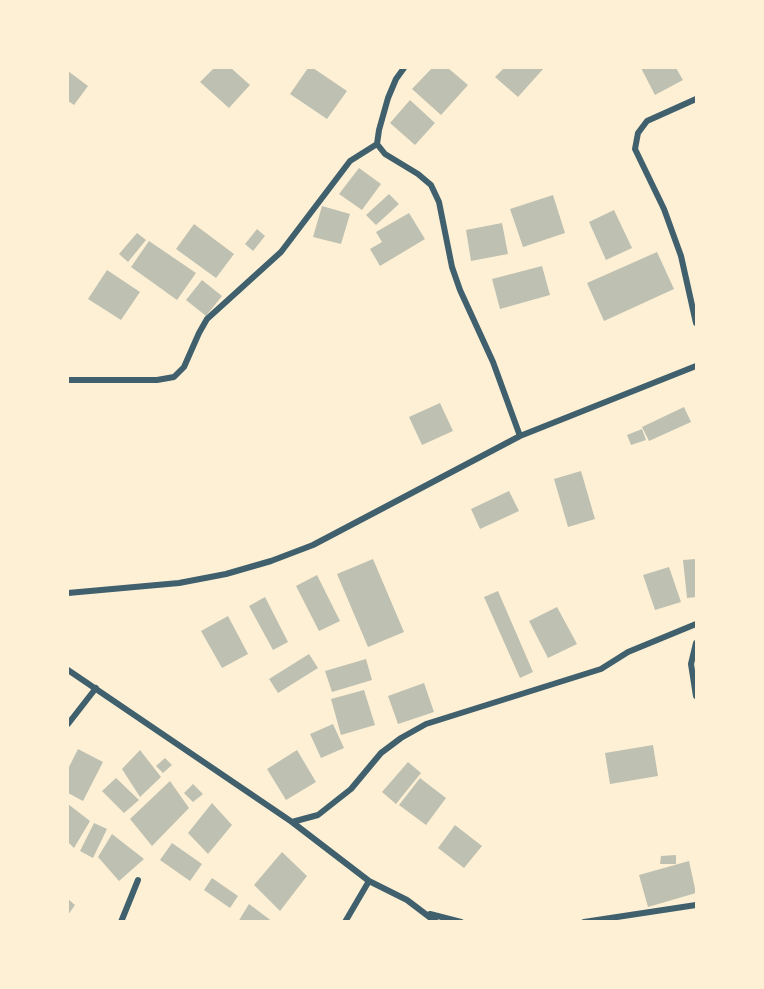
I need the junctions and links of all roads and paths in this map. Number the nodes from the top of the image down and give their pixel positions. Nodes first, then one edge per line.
1 (404, 68) edge
2 (696, 99) edge
3 (377, 144) junction
4 (696, 323) edge
5 (696, 366) edge
6 (68, 380) edge
7 (520, 436) junction
8 (68, 593) edge
9 (696, 624) edge
10 (696, 643) edge
11 (68, 670) edge
12 (96, 688) junction
13 (696, 696) edge
14 (68, 724) edge
15 (292, 822) junction
16 (138, 880) dead end
17 (369, 881) junction
18 (696, 905) edge
19 (427, 914) junction
20 (121, 921) edge
21 (345, 921) edge
22 (436, 921) edge
23 (461, 921) edge
24 (585, 921) edge

1 - 3 street
2 - 4 street
3 - 6 street
3 - 7 street
5 - 7 street
7 - 8 street
9 - 15 street
10 - 13 street
11 - 12 street
12 - 14 street
12 - 15 street
15 - 17 street
16 - 20 street
17 - 19 street
17 - 21 street
18 - 24 street
19 - 22 street
19 - 23 street

